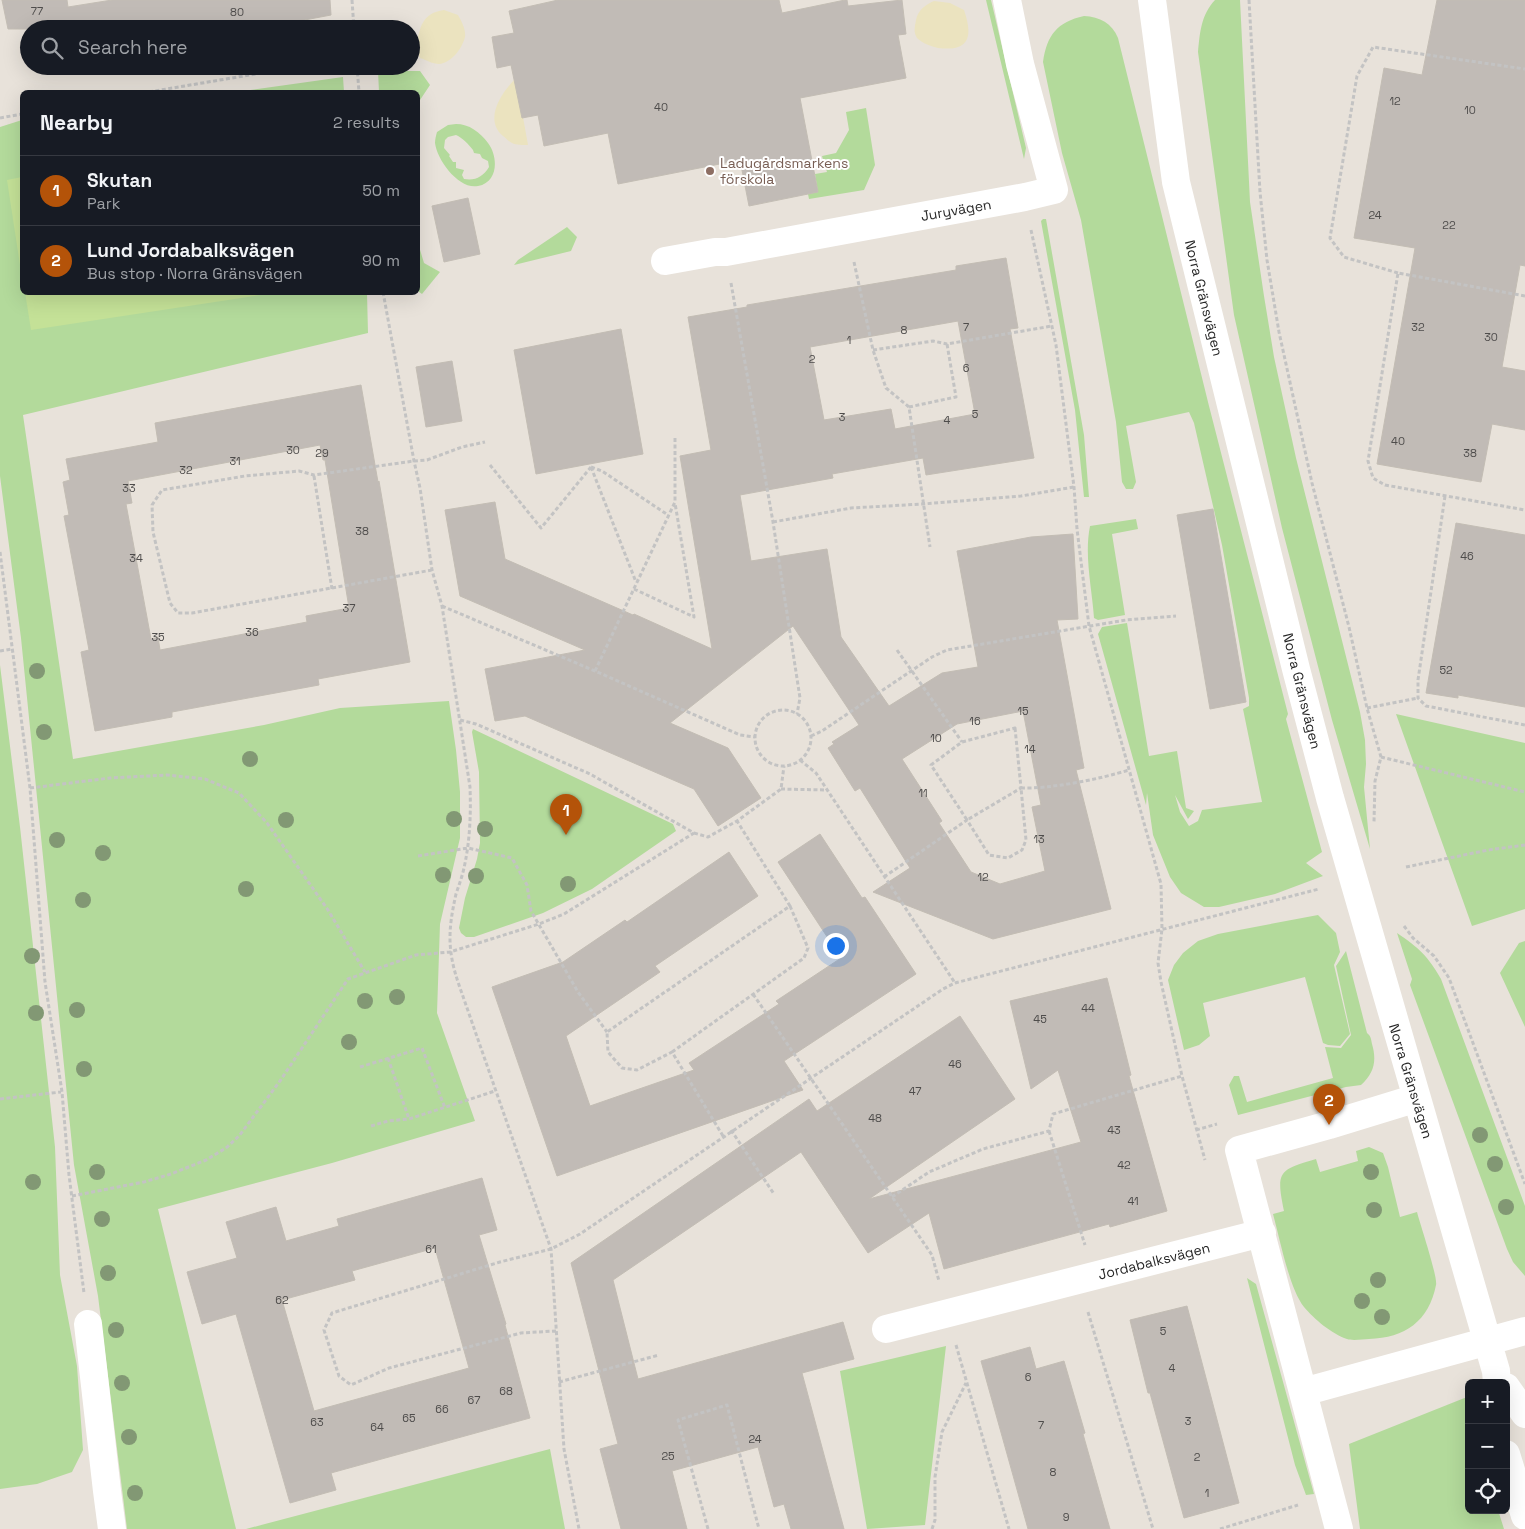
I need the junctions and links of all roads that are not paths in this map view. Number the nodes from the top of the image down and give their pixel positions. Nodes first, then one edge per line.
1 (1007, 0) edge
2 (1152, 0) edge
3 (665, 261) dead end
4 (1417, 1098) junction
5 (1262, 1233) junction
6 (88, 1324) road end
7 (886, 1329) dead end
8 (1525, 1331) edge
9 (1488, 1342) junction
10 (1500, 1379) edge
11 (1303, 1392) junction
12 (1510, 1393) edge
13 (1525, 1414) edge
14 (1510, 1467) edge
15 (1525, 1516) edge
16 (112, 1529) edge
17 (1339, 1529) edge

1 - 3 street, Juryvägen
2 - 4 street, Norra Gränsvägen
4 - 5 street
4 - 9 street, Norra Gränsvägen
5 - 7 street, Jordabalksvägen
5 - 11 street
6 - 16 street
8 - 9 street
9 - 10 street, Norra Gränsvägen
9 - 11 street
11 - 17 street
12 - 13 street, Norra Gränsvägen
14 - 15 street

